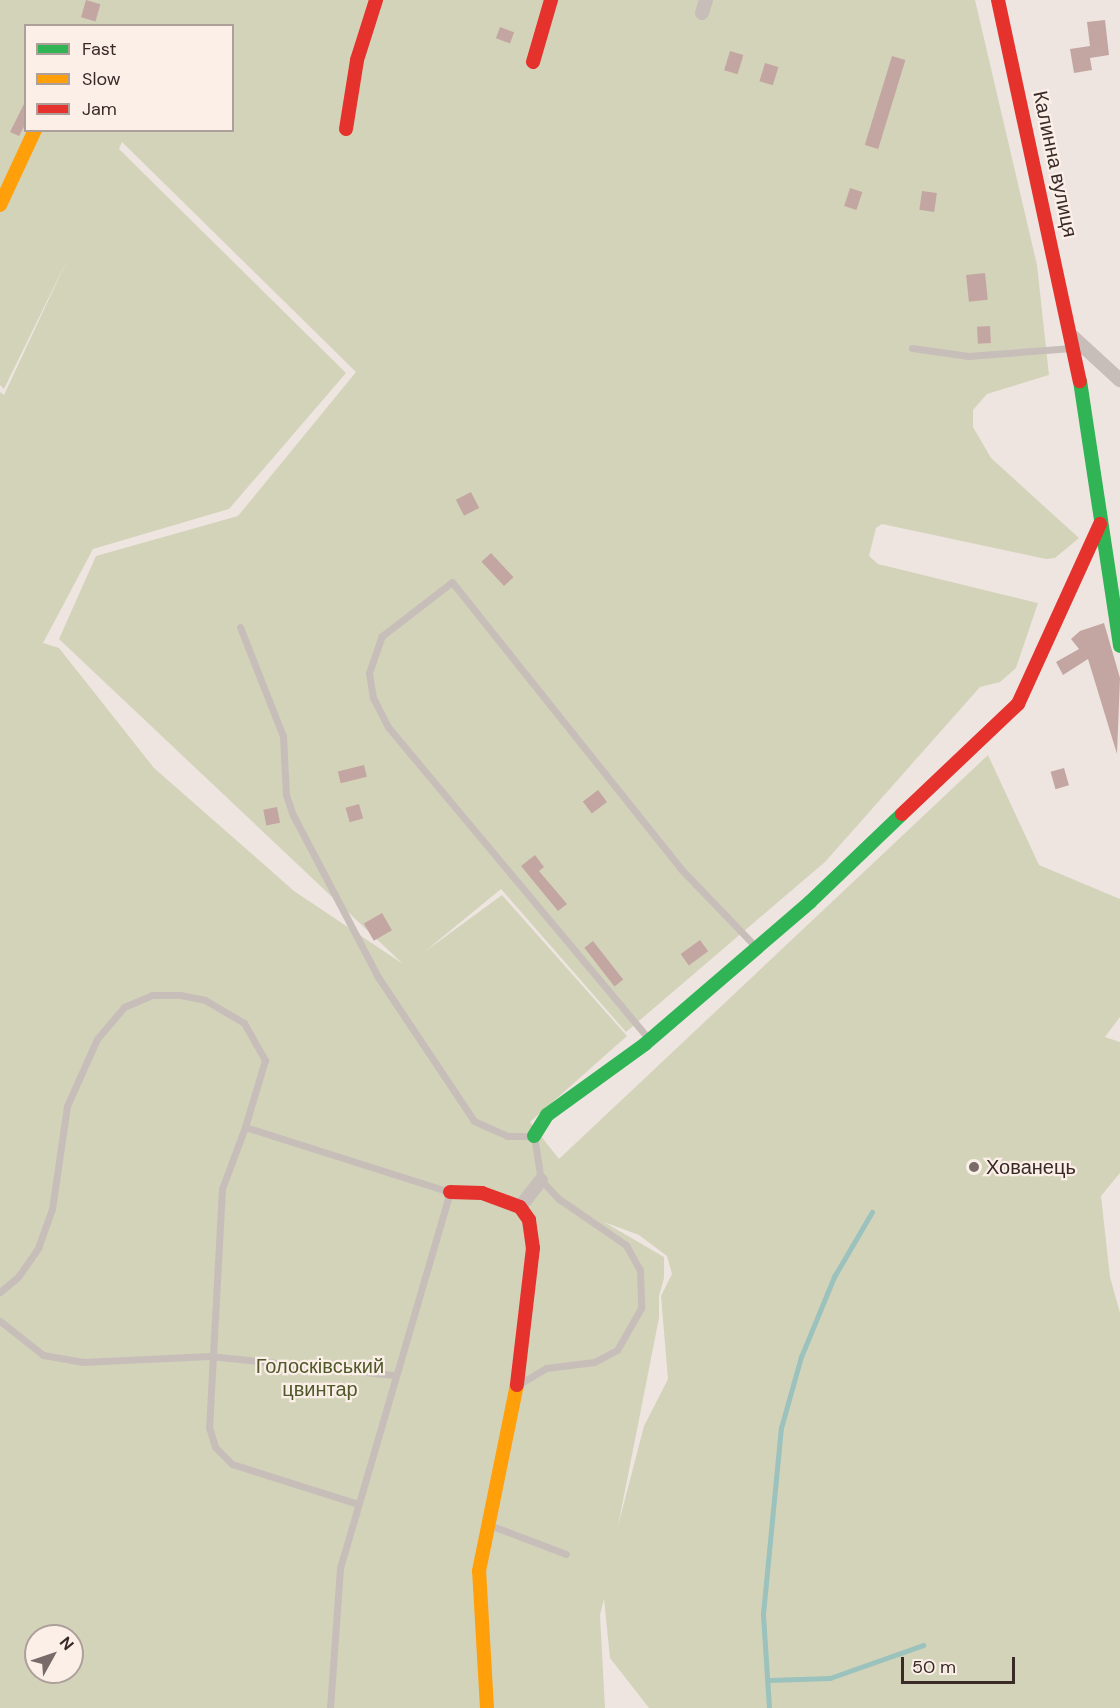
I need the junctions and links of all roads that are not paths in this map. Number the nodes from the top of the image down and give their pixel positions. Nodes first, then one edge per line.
1 (376, 0) edge
2 (551, 0) edge
3 (998, 0) edge
4 (533, 62) dead end
5 (346, 129) dead end
6 (34, 132) edge
7 (0, 205) edge
8 (1074, 343) junction
9 (912, 348) dead end
10 (1120, 380) edge
11 (1100, 524) junction
12 (240, 627) dead end
13 (1120, 646) edge
14 (757, 948) junction
15 (650, 1040) junction
16 (245, 1127) junction
17 (534, 1136) junction
18 (541, 1180) junction
19 (450, 1192) junction
20 (520, 1207) junction
21 (0, 1292) edge
22 (0, 1321) edge
23 (210, 1356) junction
24 (393, 1375) junction
25 (515, 1393) junction
26 (358, 1504) junction
27 (487, 1524) junction
28 (566, 1554) dead end
29 (330, 1708) edge
30 (487, 1708) edge

1 - 5 street
2 - 4 street
3 - 8 street, Калинна вулиця
6 - 7 street
8 - 9 lane
8 - 10 street
8 - 11 street, Калинна вулиця
11 - 13 street, Калинна вулиця
11 - 14 street
12 - 17 lane
14 - 15 street
14 - 15 lane
15 - 17 street
16 - 19 lane
16 - 21 lane
16 - 23 lane
17 - 18 lane
18 - 20 street
18 - 25 lane
19 - 20 street
19 - 24 lane
20 - 25 street
22 - 23 lane
23 - 24 lane
23 - 26 lane
24 - 26 lane
25 - 27 street
26 - 29 lane
27 - 28 lane
27 - 30 street

